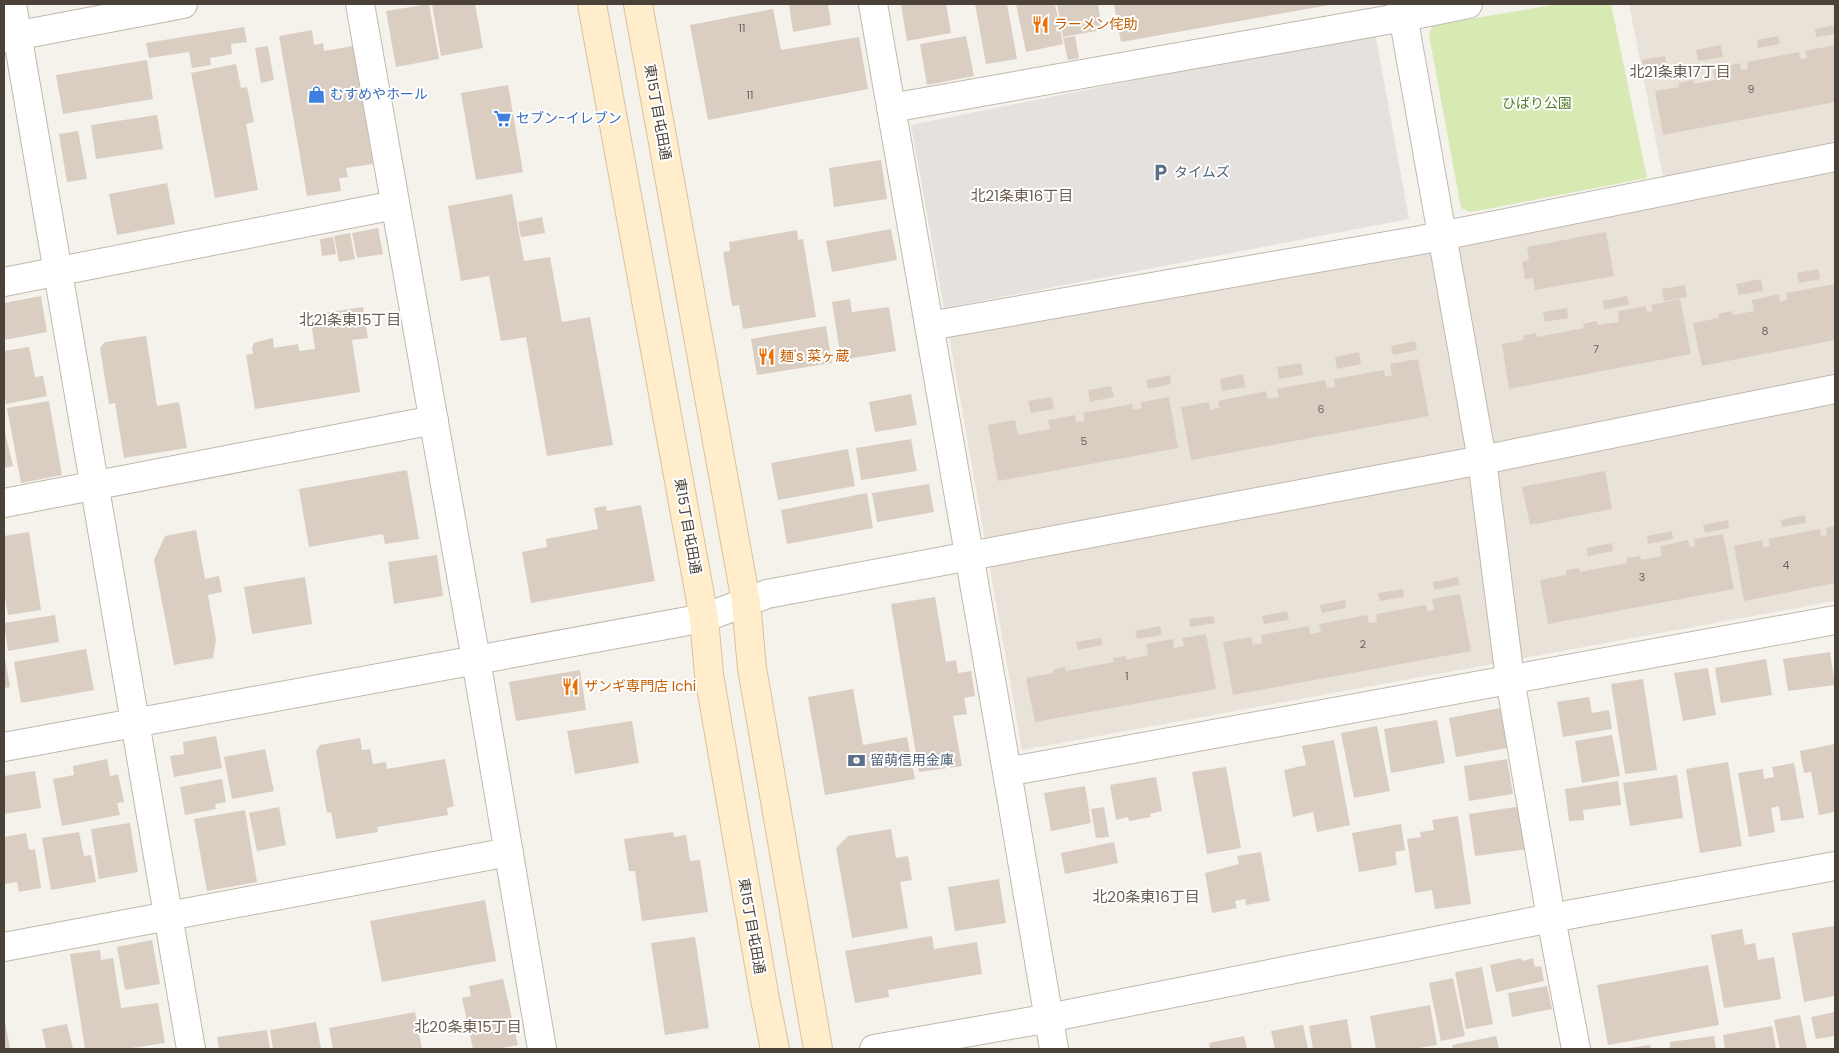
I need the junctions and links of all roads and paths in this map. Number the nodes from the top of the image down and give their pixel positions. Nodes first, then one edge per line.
1 (12, 4) edge
2 (183, 4) edge
3 (360, 4) edge
4 (592, 4) edge
5 (638, 4) edge
6 (873, 4) edge
7 (1468, 4) edge
8 (1403, 10) edge
9 (10, 37) edge
10 (891, 108) junction
11 (1835, 158) edge
12 (395, 205) junction
13 (1442, 235) junction
14 (58, 271) junction
15 (4, 282) edge
16 (928, 326) junction
17 (1835, 389) edge
18 (434, 420) junction
19 (1482, 460) junction
20 (95, 485) junction
21 (4, 503) edge
22 (969, 557) junction
23 (746, 602) junction
24 (704, 618) junction
25 (1835, 620) edge
26 (476, 659) junction
27 (1510, 679) junction
28 (136, 722) junction
29 (4, 747) edge
30 (1007, 772) junction
31 (509, 852) junction
32 (1835, 866) edge
33 (170, 917) junction
34 (1551, 918) junction
35 (4, 947) edge
36 (1048, 1018) junction
37 (192, 1049) edge
38 (542, 1049) edge
39 (775, 1049) edge
40 (818, 1049) edge
41 (874, 1049) edge
42 (1054, 1049) edge
43 (1576, 1049) edge

1 - 9 street
2 - 9 street
3 - 12 street
4 - 24 street, 東15丁目屯田通
5 - 23 street, 東15丁目屯田通
6 - 10 street
7 - 8 street
8 - 10 street
8 - 13 street
9 - 14 street
10 - 16 street
11 - 13 street
12 - 14 street
12 - 18 street
13 - 16 street
13 - 19 street
14 - 15 street
14 - 20 street
16 - 22 street
17 - 19 street
18 - 20 street
18 - 26 street
19 - 22 street
19 - 27 street
20 - 21 street
20 - 28 street
22 - 23 street
22 - 30 street
23 - 24 street
23 - 40 street, 東15丁目屯田通
24 - 26 street
24 - 39 street, 東15丁目屯田通
25 - 27 street
26 - 28 street
26 - 31 street
27 - 30 street
27 - 34 street
28 - 29 street
28 - 33 street
30 - 36 street
31 - 33 street
31 - 38 street
32 - 34 street
33 - 35 street
33 - 37 street
34 - 36 street
34 - 43 street
36 - 41 street
36 - 42 street

